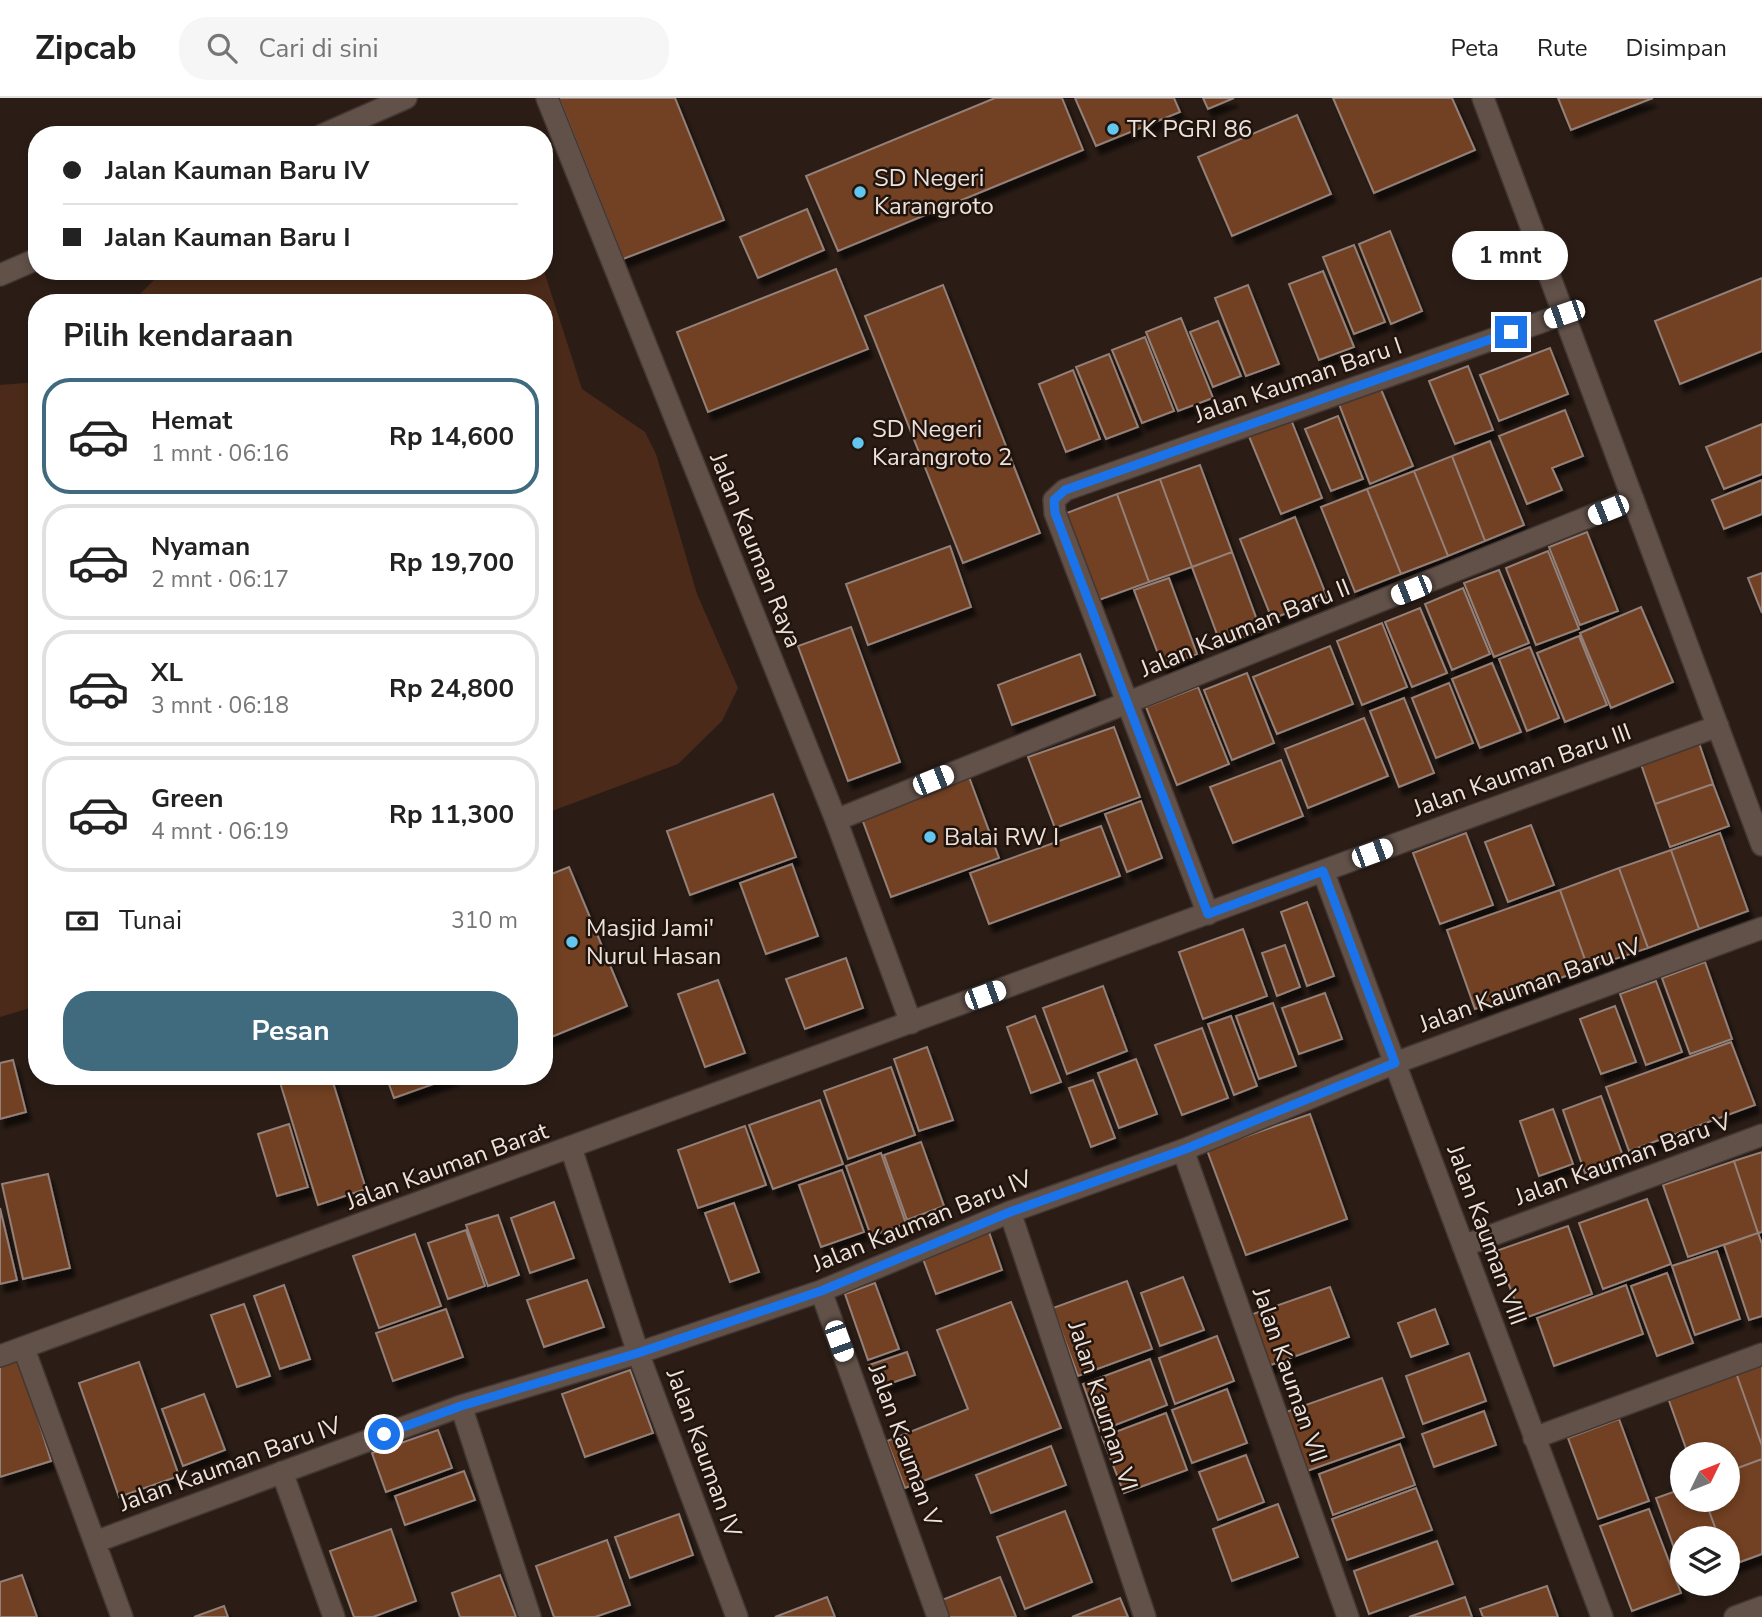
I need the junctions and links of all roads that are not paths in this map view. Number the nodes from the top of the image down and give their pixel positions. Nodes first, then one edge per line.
1 (406, 98) edge
2 (547, 98) edge
3 (1482, 98) edge
4 (342, 126) edge
5 (28, 263) edge
6 (0, 275) edge
7 (1564, 314) junction
8 (1633, 499) junction
9 (1128, 702) junction
10 (1718, 726) junction
11 (836, 820) junction
12 (1762, 845) edge
13 (1323, 871) junction
14 (1208, 914) junction
15 (1762, 928) edge
16 (911, 1023) junction
17 (1395, 1063) junction
18 (1762, 1135) edge
19 (571, 1148) junction
20 (1183, 1150) junction
21 (1010, 1212) junction
22 (1463, 1246) junction
23 (821, 1291) junction
24 (24, 1349) junction
25 (638, 1353) junction
26 (1762, 1354) edge
27 (0, 1356) edge
28 (461, 1406) junction
29 (1534, 1438) junction
30 (282, 1472) junction
31 (95, 1542) junction
32 (1762, 1607) edge
33 (122, 1617) edge
34 (334, 1617) edge
35 (530, 1617) edge
36 (737, 1617) edge
37 (938, 1617) edge
38 (1145, 1617) edge
39 (1348, 1617) edge
40 (1602, 1617) edge
41 (1735, 1617) edge

1 - 4 street
2 - 11 street, Jalan Kauman Raya
3 - 7 street
5 - 6 street
7 - 8 street
7 - 9 street, Jalan Kauman Baru I
8 - 9 street, Jalan Kauman Baru II
8 - 10 street
9 - 11 street, Jalan Kauman Baru II
9 - 14 street
10 - 12 street
10 - 13 street, Jalan Kauman Baru III
11 - 16 street, Jalan Kauman Raya
13 - 14 street, Jalan Kauman Baru III
13 - 17 street, Jalan Kauman VIII
14 - 16 street, Jalan Kauman Baru III
15 - 17 street, Jalan Kauman Baru IV
16 - 19 street, Jalan Kauman Barat
17 - 20 street, Jalan Kauman Baru IV
17 - 22 street, Jalan Kauman VIII
18 - 22 street, Jalan Kauman Baru V
19 - 24 street, Jalan Kauman Barat
19 - 25 street, Jalan Kauman IV
20 - 21 street, Jalan Kauman Baru IV
20 - 39 street, Jalan Kauman VII
21 - 23 street, Jalan Kauman Baru IV
21 - 38 street, Jalan Kauman VI
22 - 29 street, Jalan Kauman VIII
23 - 25 street, Jalan Kauman Baru IV
23 - 37 street, Jalan Kauman V
24 - 27 street, Jalan Kauman Barat
24 - 31 street
25 - 28 street, Jalan Kauman Baru IV
25 - 36 street, Jalan Kauman IV
26 - 29 street
28 - 30 street, Jalan Kauman Baru IV
28 - 35 street
29 - 40 street, Jalan Kauman VIII
30 - 31 street, Jalan Kauman Baru IV
30 - 34 street
31 - 33 street
32 - 41 street

